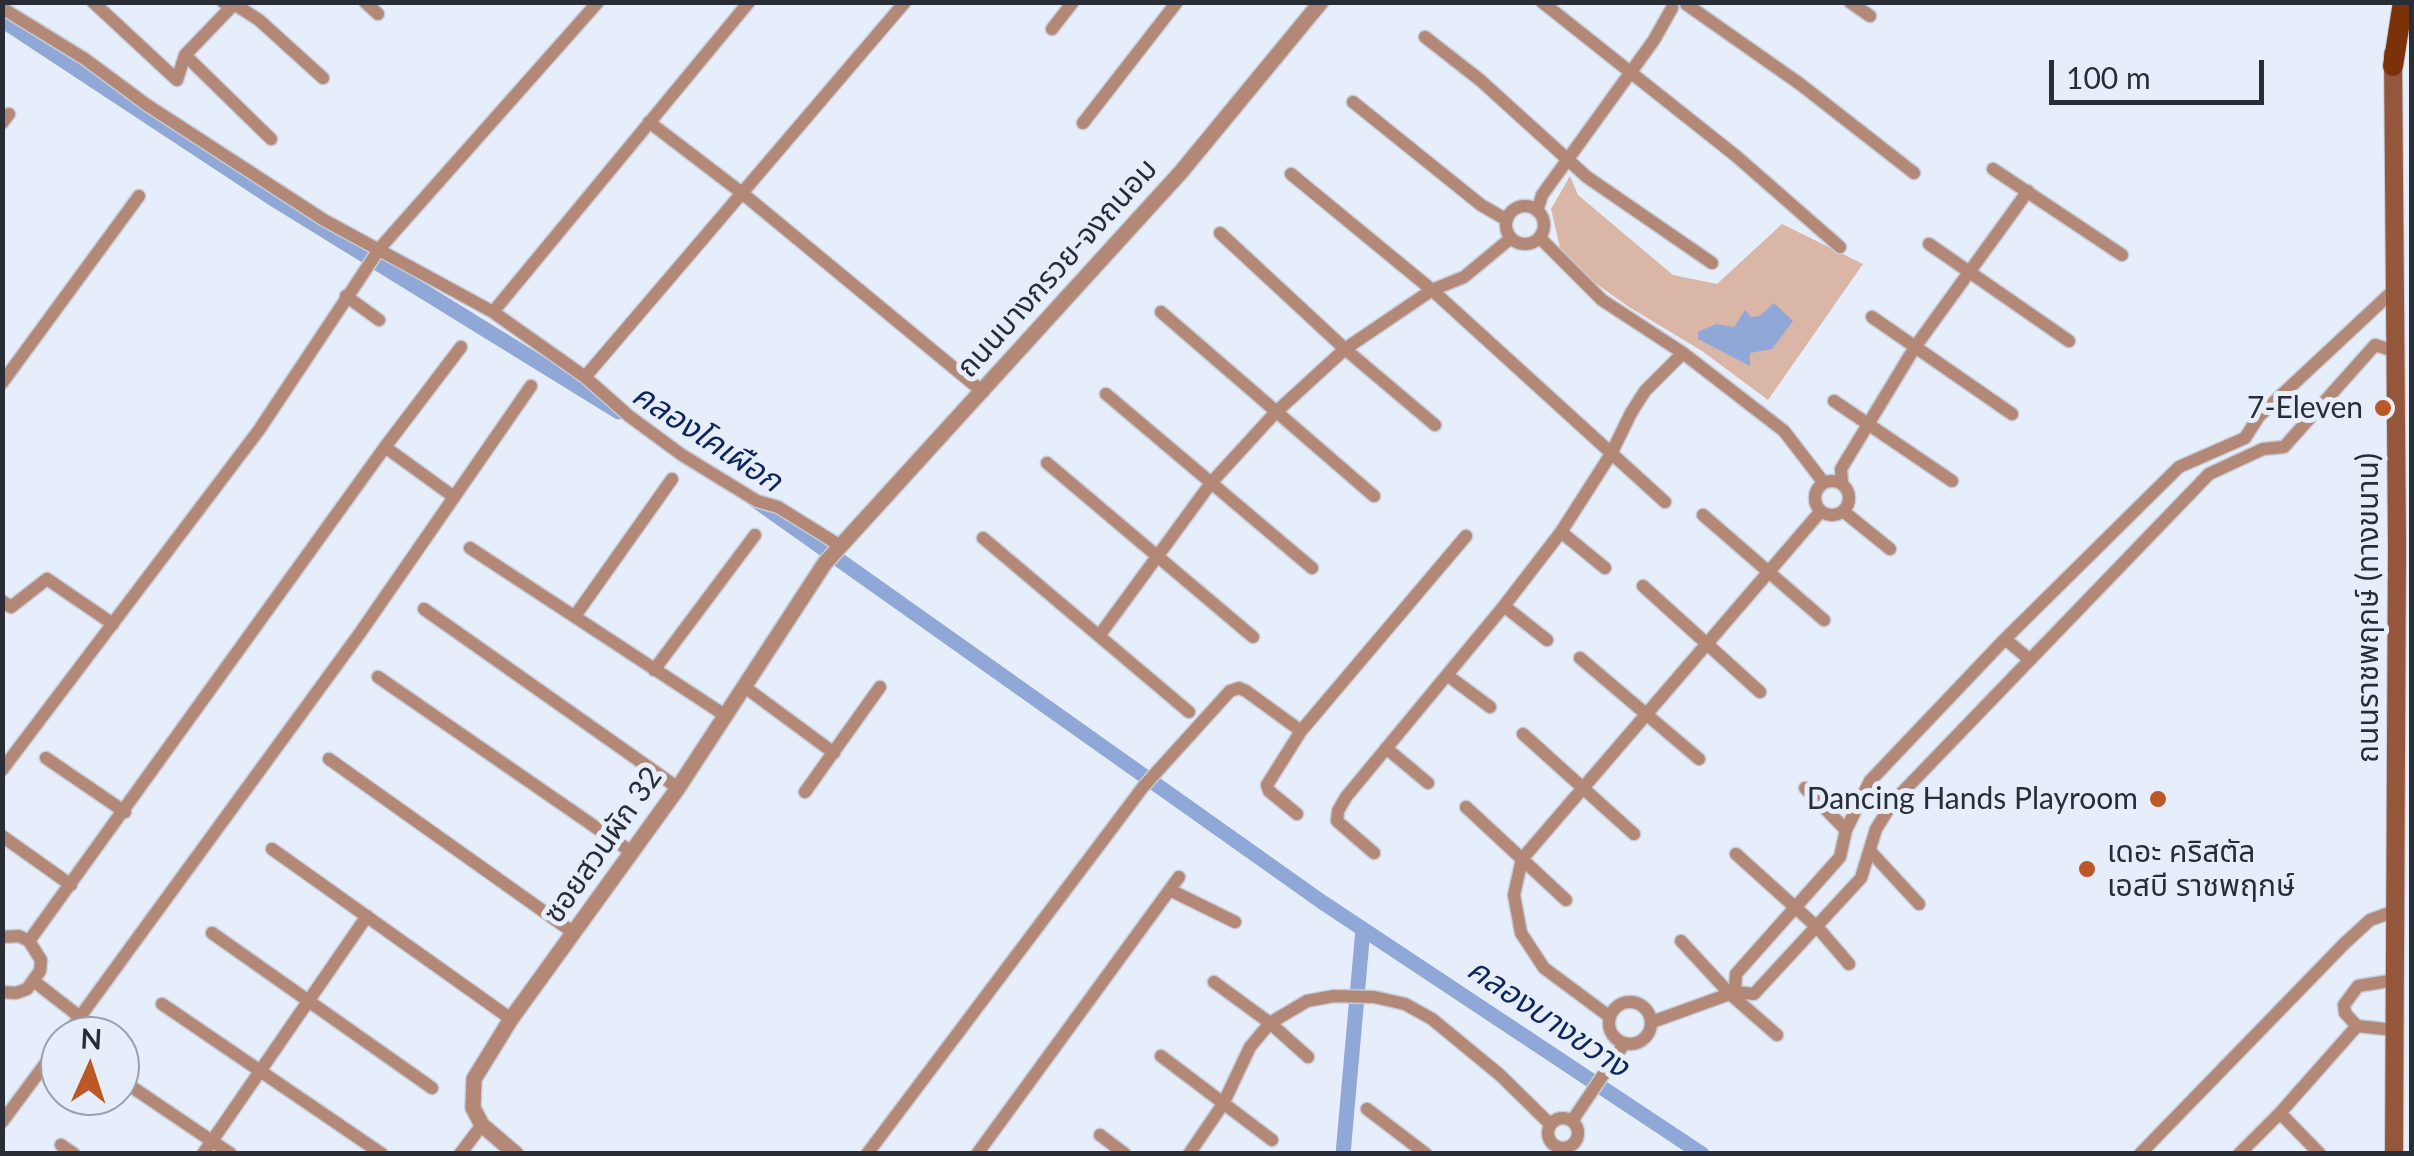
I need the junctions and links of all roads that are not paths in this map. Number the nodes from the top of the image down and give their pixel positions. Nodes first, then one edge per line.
1 (93, 2) edge
2 (365, 2) edge
3 (598, 2) edge
4 (749, 2) edge
5 (906, 2) edge
6 (1073, 2) edge
7 (1177, 2) edge
8 (1321, 2) edge
9 (1542, 2) edge
10 (1850, 2) edge
11 (2392, 2) edge
12 (2404, 2) edge
13 (231, 3) edge
14 (1677, 4) edge
15 (2, 8) edge
16 (378, 14) dead end
17 (1870, 16) dead end
18 (1052, 29) dead end
19 (1425, 36) dead end
20 (185, 55) junction
21 (2393, 66) junction
22 (1629, 72) junction
23 (323, 78) dead end
24 (1352, 102) dead end
25 (650, 122) junction
26 (1083, 123) dead end
27 (271, 138) dead end
28 (1566, 160) junction
29 (1993, 169) dead end
30 (1914, 173) dead end
31 (1291, 174) dead end
32 (2028, 191) junction
33 (742, 193) junction
34 (139, 196) dead end
35 (1538, 211) junction
36 (1507, 220) junction
37 (1220, 233) dead end
38 (1511, 238) junction
39 (1540, 238) junction
40 (1929, 244) dead end
41 (1840, 247) dead end
42 (378, 250) junction
43 (2122, 255) dead end
44 (1712, 264) dead end
45 (1971, 273) junction
46 (1432, 290) junction
47 (2393, 291) junction
48 (346, 296) junction
49 (492, 312) junction
50 (1160, 312) dead end
51 (1872, 316) dead end
52 (379, 320) dead end
53 (2069, 341) dead end
54 (1915, 346) junction
55 (462, 347) dead end
56 (1345, 348) junction
57 (2394, 350) junction
58 (1683, 353) junction
59 (585, 377) junction
60 (2, 383) edge
61 (532, 386) dead end
62 (982, 392) junction
63 (1106, 394) dead end
64 (1834, 402) dead end
65 (1275, 412) junction
66 (2012, 414) dead end
67 (1435, 425) dead end
68 (1869, 426) junction
69 (385, 447) junction
70 (1611, 454) junction
71 (1047, 463) dead end
72 (672, 480) dead end
73 (1952, 481) dead end
74 (1212, 483) junction
75 (1824, 483) junction
76 (1842, 484) junction
77 (454, 496) junction
78 (1374, 496) dead end
79 (1665, 502) dead end
80 (1821, 511) junction
81 (1844, 511) junction
82 (1703, 515) dead end
83 (1561, 532) junction
84 (755, 535) dead end
85 (1466, 536) dead end
86 (983, 538) dead end
87 (470, 548) dead end
88 (1890, 549) dead end
89 (833, 552) junction
90 (1158, 556) junction
91 (1312, 568) dead end
92 (1604, 568) dead end
93 (1770, 572) junction
94 (1643, 586) dead end
95 (2, 601) edge
96 (1504, 606) junction
97 (424, 610) dead end
98 (574, 616) junction
99 (1824, 620) dead end
100 (113, 624) junction
101 (1100, 636) junction
102 (1253, 637) dead end
103 (1547, 640) dead end
104 (2006, 640) junction
105 (1709, 644) junction
106 (1580, 658) dead end
107 (2029, 659) junction
108 (654, 670) junction
109 (1447, 675) junction
110 (378, 677) dead end
111 (880, 687) dead end
112 (746, 688) junction
113 (1760, 692) dead end
114 (1490, 707) dead end
115 (1189, 712) dead end
116 (726, 716) junction
117 (1646, 716) junction
118 (1300, 731) junction
119 (1523, 734) dead end
120 (1386, 748) junction
121 (834, 754) junction
122 (46, 758) dead end
123 (329, 759) dead end
124 (1699, 759) dead end
125 (2, 770) edge
126 (1428, 783) dead end
127 (678, 788) junction
128 (1586, 788) junction
129 (1805, 788) dead end
130 (805, 792) dead end
131 (1466, 806) dead end
132 (125, 812) junction
133 (1297, 814) dead end
134 (1846, 830) junction
135 (1634, 834) dead end
136 (2, 836) edge
137 (272, 849) dead end
138 (630, 851) junction
139 (1871, 852) junction
140 (1374, 853) dead end
141 (1736, 854) dead end
142 (1522, 859) junction
143 (1179, 877) dead end
144 (71, 885) junction
145 (1170, 890) junction
146 (1566, 900) dead end
147 (1919, 904) dead end
148 (1796, 908) junction
149 (2395, 911) junction
150 (367, 916) junction
151 (1235, 922) dead end
152 (1818, 928) junction
153 (212, 933) dead end
154 (574, 933) junction
155 (2, 937) edge
156 (29, 941) junction
157 (1681, 941) dead end
158 (1849, 964) dead end
159 (2395, 980) junction
160 (35, 982) junction
161 (1214, 982) dead end
162 (2, 992) edge
163 (1732, 993) junction
164 (309, 1000) junction
165 (162, 1004) dead end
166 (80, 1016) joint
167 (1610, 1017) junction
168 (511, 1020) junction
169 (1652, 1022) junction
170 (1270, 1023) junction
171 (2357, 1026) junction
172 (2394, 1030) junction
173 (1777, 1035) dead end
174 (1624, 1044) junction
175 (1161, 1056) dead end
176 (1308, 1057) dead end
177 (260, 1070) junction
178 (40, 1071) edge
179 (432, 1088) dead end
180 (140, 1092) edge
181 (1223, 1104) junction
182 (1367, 1109) dead end
183 (2280, 1112) junction
184 (1572, 1120) junction
185 (2, 1122) edge
186 (1550, 1124) junction
187 (482, 1125) junction
188 (1100, 1135) dead end
189 (212, 1140) junction
190 (1272, 1140) dead end
191 (61, 1145) dead end
192 (1550, 1150) edge
193 (1574, 1150) edge
194 (2246, 1151) edge
195 (74, 1154) edge
196 (202, 1154) edge
197 (230, 1154) edge
198 (382, 1154) edge
199 (460, 1154) edge
200 (516, 1154) edge
201 (867, 1154) edge
202 (978, 1154) edge
203 (1126, 1154) edge
204 (1189, 1154) edge
205 (1426, 1154) edge
206 (2140, 1154) edge
207 (2320, 1154) edge
208 (2394, 1154) edge

1 - 20 street
2 - 16 street
3 - 42 street
4 - 25 street
5 - 33 street
6 - 18 street
7 - 26 street
8 - 62 street, ถนนบางกรวย-จงถนอม
9 - 22 street
10 - 17 street
11 - 21 main road, ถนนราชพฤกษ์ (ทางขนาน)
12 - 21 main road
13 - 20 street
13 - 23 street
14 - 22 street
14 - 30 street
15 - 42 street
19 - 28 street
20 - 27 street
21 - 47 main road, ถนนราชพฤกษ์ (ทางขนาน)
22 - 28 street
22 - 41 street
24 - 36 street
25 - 33 street
25 - 49 street
28 - 35 street
28 - 44 street
29 - 32 street
31 - 46 street
32 - 43 street
32 - 45 street
33 - 59 street
33 - 62 street
34 - 60 street
35 - 36 street
35 - 39 street
36 - 38 street
37 - 56 street
38 - 39 street
38 - 46 street
39 - 58 street
40 - 45 street
42 - 48 street
42 - 49 street
45 - 53 street
45 - 54 street
46 - 56 street
46 - 70 street
47 - 57 main road, ถนนราชพฤกษ์ (ทางขนาน)
47 - 104 street
48 - 52 street
48 - 100 street
49 - 59 street
50 - 65 street
51 - 54 street
54 - 66 street
54 - 68 street
55 - 69 street
56 - 65 street
56 - 67 street
57 - 107 street
57 - 149 main road, ถนนราชพฤกษ์ (ทางขนาน)
58 - 70 street
58 - 75 street
59 - 89 street
61 - 77 street
62 - 89 street, ถนนบางกรวย-จงถนอม
63 - 74 street
64 - 68 street
65 - 74 street
65 - 78 street
68 - 73 street
68 - 76 street
69 - 77 street
69 - 132 street
70 - 79 street
70 - 83 street
71 - 90 street
72 - 98 street
74 - 90 street
74 - 91 street
75 - 76 street
75 - 80 street
76 - 81 street
77 - 166 street
80 - 81 street
80 - 93 street
81 - 88 street
82 - 93 street
83 - 92 street
83 - 96 street
84 - 108 street
85 - 118 street
86 - 101 street
87 - 98 street
89 - 112 street, ซอยสวนผัก 32
90 - 101 street
90 - 102 street
93 - 99 street
93 - 105 street
94 - 105 street
95 - 100 street
96 - 103 street
96 - 109 street
97 - 127 street
98 - 108 street
100 - 125 street
101 - 115 street
104 - 107 street
104 - 134 street
105 - 113 street
105 - 117 street
106 - 117 street
107 - 139 street
108 - 116 street
109 - 114 street
109 - 120 street
110 - 138 street
111 - 121 street
112 - 116 street, ซอยสวนผัก 32
112 - 121 street
116 - 127 street, ซอยสวนผัก 32
117 - 124 street
117 - 128 street
118 - 133 street
118 - 201 street
119 - 128 street
120 - 126 street
120 - 140 street
121 - 130 street
122 - 132 street
123 - 154 street
127 - 138 street, ซอยสวนผัก 32
128 - 135 street
128 - 142 street
129 - 134 street
131 - 142 street
132 - 144 street
134 - 148 street
136 - 144 street
137 - 150 street
138 - 154 street, ซอยสวนผัก 32
139 - 147 street
139 - 152 street
141 - 148 street
142 - 146 street
142 - 167 street
143 - 145 street
144 - 156 street
145 - 151 street
145 - 202 street
148 - 152 street
148 - 163 street
149 - 159 main road, ถนนราชพฤกษ์ (ทางขนาน)
149 - 206 street
150 - 164 street
150 - 168 street
152 - 158 street
152 - 163 street
153 - 164 street
154 - 168 street, ซอยสวนผัก 32
155 - 156 street
156 - 160 street
157 - 163 street
159 - 171 street
159 - 172 main road, ถนนราชพฤกษ์ (ทางขนาน)
160 - 162 street
160 - 166 street
161 - 170 street
163 - 169 street
163 - 173 street
164 - 177 street
164 - 179 street
165 - 177 street
167 - 169 street
167 - 174 street
168 - 187 street, ซอยสวนผัก 32
169 - 174 street
170 - 176 street
170 - 181 street
170 - 186 street
171 - 172 street
171 - 183 street
172 - 208 main road, ถนนราชพฤกษ์ (ทางขนาน)
174 - 184 street
175 - 181 street
177 - 189 street
177 - 198 street
178 - 185 street
180 - 189 street
181 - 190 street
181 - 204 street
182 - 205 street
183 - 194 street
183 - 207 street
184 - 186 street
184 - 193 street
186 - 192 street
187 - 199 street
187 - 200 street
188 - 203 street
189 - 196 street
189 - 197 street
191 - 195 street
192 - 193 street

